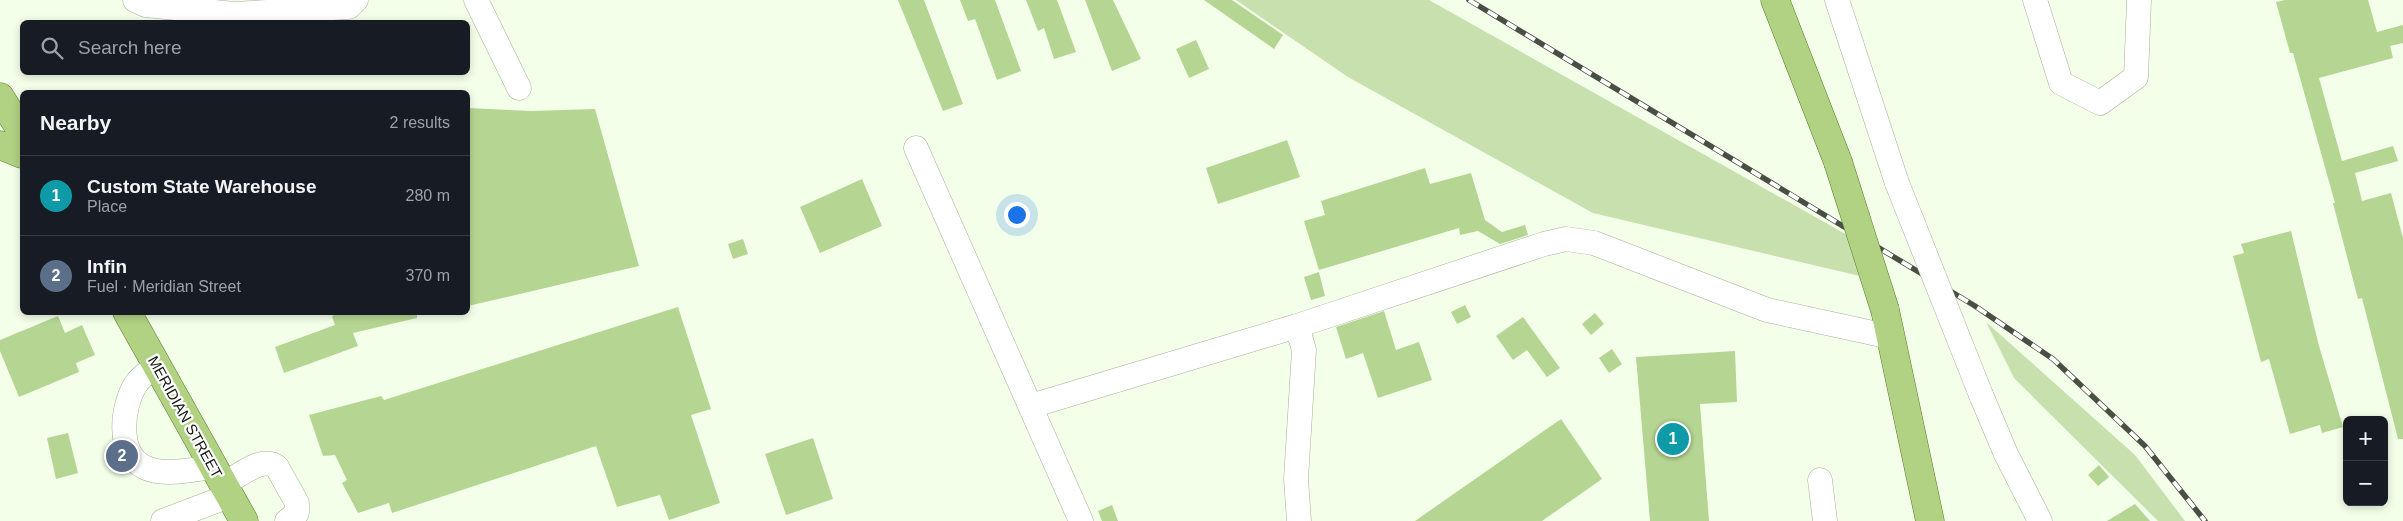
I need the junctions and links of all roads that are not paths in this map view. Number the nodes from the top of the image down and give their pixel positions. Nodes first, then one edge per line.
1 (135, 0) edge
2 (356, 0) edge
3 (476, 0) edge
4 (1776, 0) edge
5 (1837, 0) edge
6 (2035, 0) edge
7 (2139, 0) edge
8 (519, 88) dead end
9 (2, 103) edge
10 (20, 129) edge
11 (0, 145) edge
12 (916, 148) dead end
13 (20, 153) edge
14 (128, 315) edge
15 (1297, 326) junction
16 (1891, 337) junction
17 (156, 366) junction
18 (1031, 406) junction
19 (1820, 480) dead end
20 (222, 483) junction
21 (163, 521) edge
22 (244, 521) edge
23 (287, 521) edge
24 (1082, 521) edge
25 (1300, 521) edge
26 (1825, 521) edge
27 (1930, 521) edge
28 (2040, 521) edge

1 - 2 street
3 - 8 street
4 - 16 main road, bridge
5 - 28 street, bridge
6 - 7 street
9 - 10 main road
11 - 13 main road
12 - 18 street
14 - 17 main road, MERIDIAN STREET
15 - 16 street
15 - 18 street
15 - 25 street
16 - 27 main road
17 - 20 main road, MERIDIAN STREET
17 - 20 street
18 - 24 street
19 - 26 street
20 - 21 street
20 - 22 main road, MERIDIAN STREET
20 - 23 street

